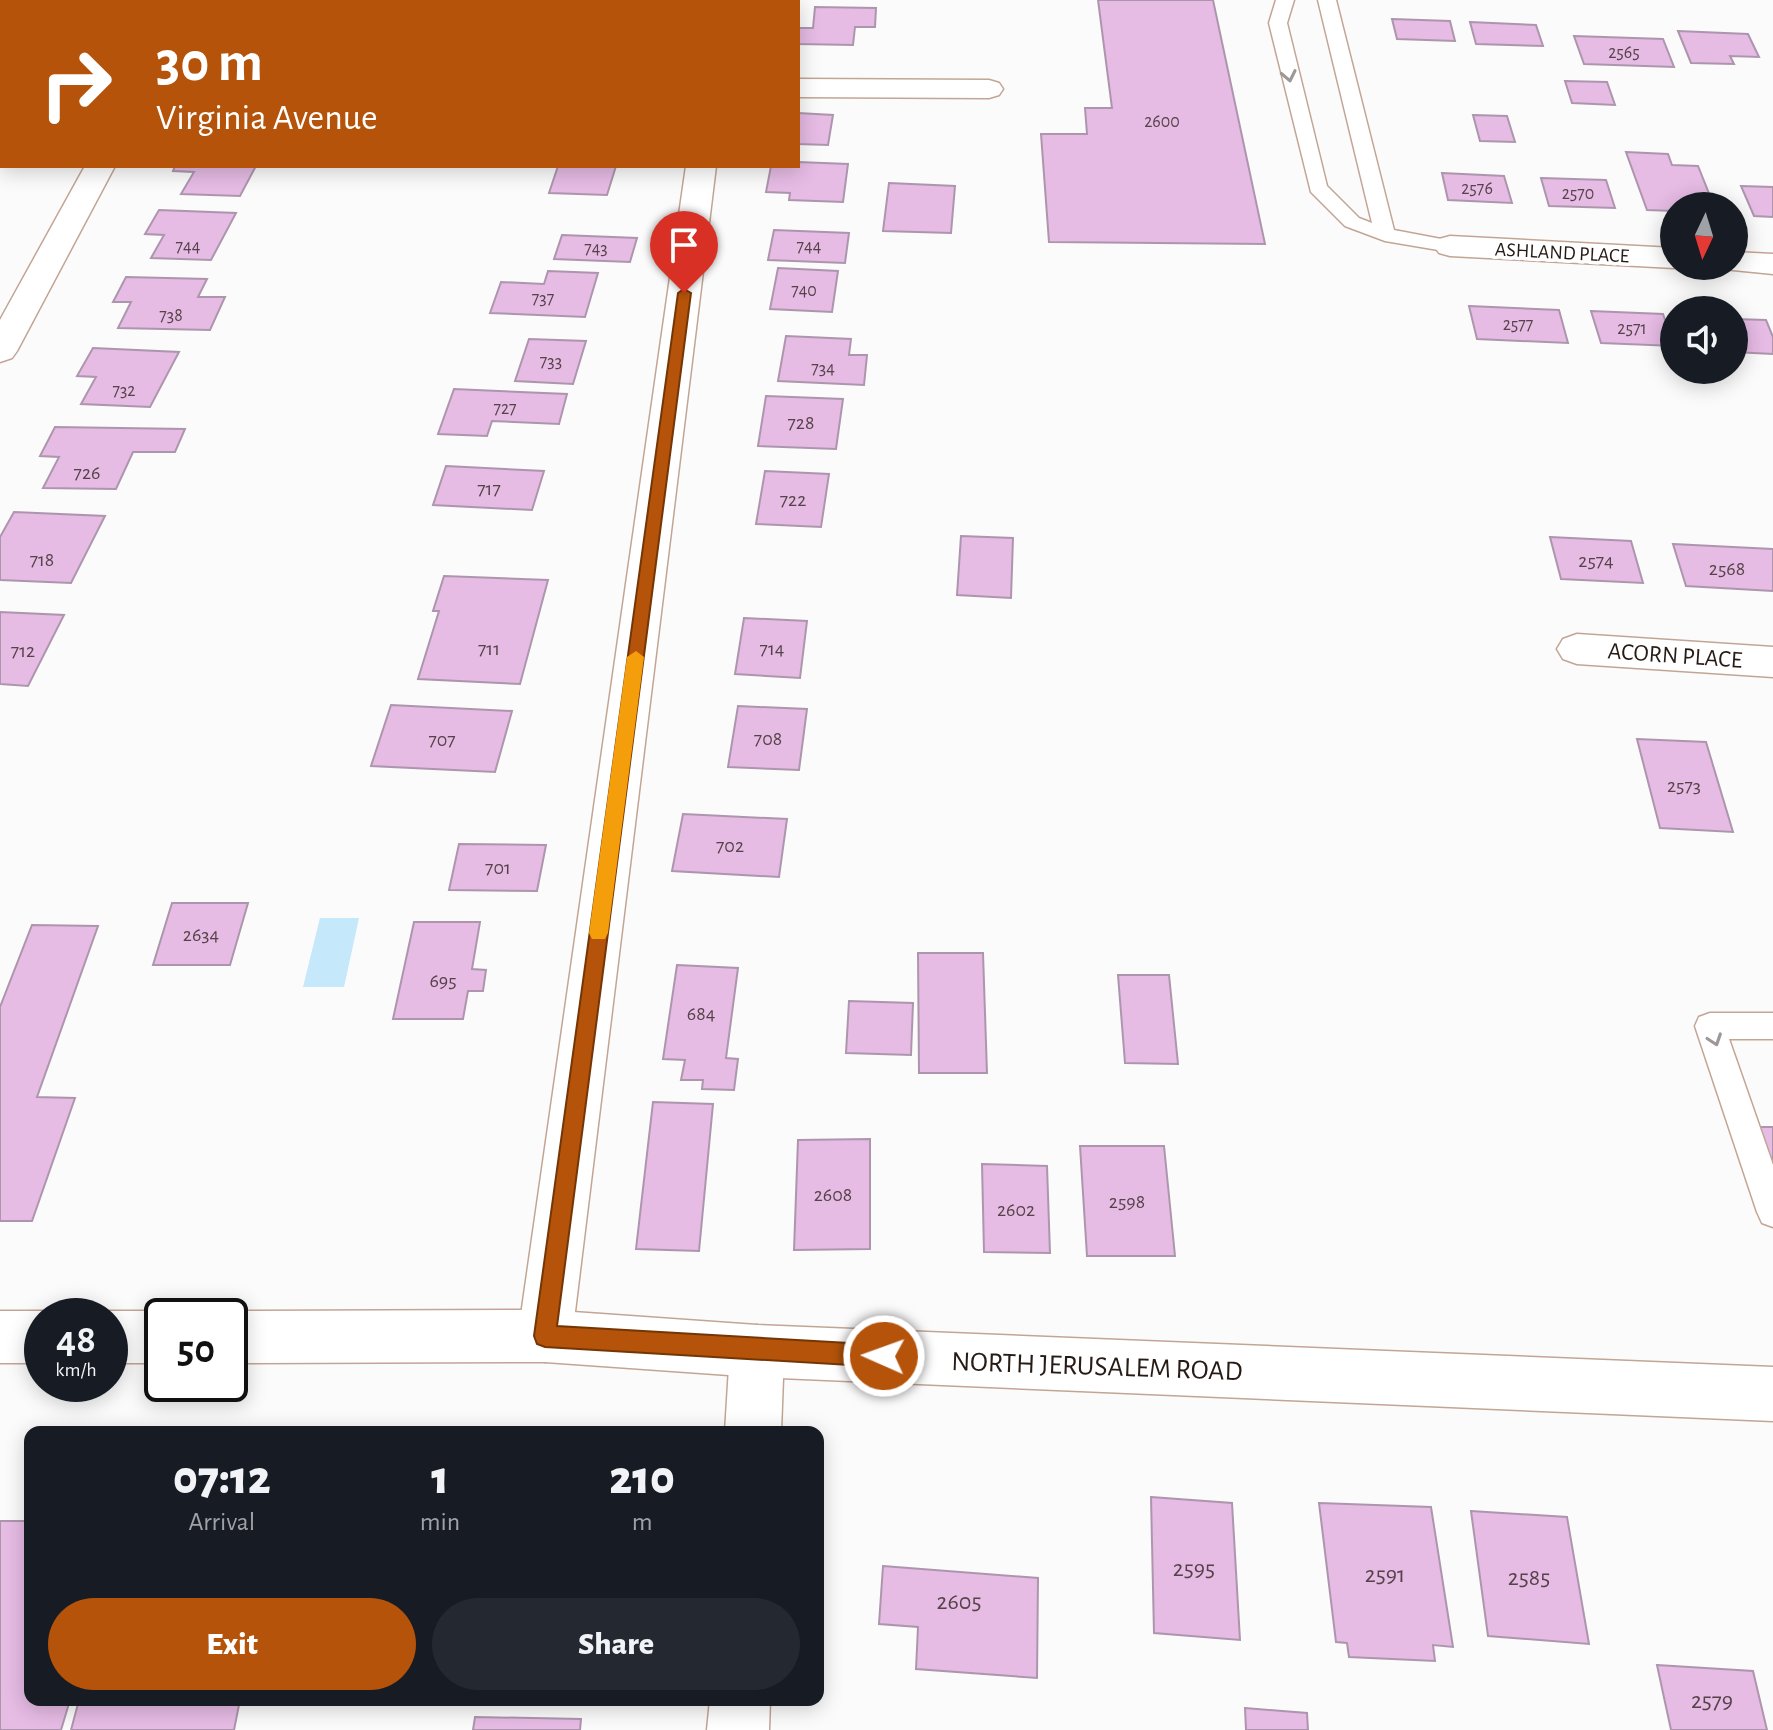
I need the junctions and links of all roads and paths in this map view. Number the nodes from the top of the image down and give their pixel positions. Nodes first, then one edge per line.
1 (1285, 0) edge
2 (1327, 0) edge
3 (800, 88) edge
4 (989, 89) dead end
5 (99, 168) edge
6 (701, 168) edge
7 (1385, 235) junction
8 (1450, 246) joint
9 (1660, 257) edge
10 (1748, 263) edge
11 (1773, 264) edge
12 (2, 344) edge
13 (1577, 649) dead end
14 (1773, 662) edge
15 (1773, 1026) edge
16 (1773, 1212) edge
17 (545, 1336) junction
18 (0, 1337) edge
19 (24, 1337) edge
20 (248, 1337) edge
21 (757, 1351) junction
22 (1773, 1394) edge
23 (753, 1426) edge
24 (740, 1706) edge
25 (738, 1730) edge

1 -> 7 lane
2 - 7 lane
3 - 4 street
5 - 12 street
6 - 17 street
7 - 8 lane
8 - 9 street, ASHLAND PLACE
10 - 11 street
13 - 14 street, ACORN PLACE
15 -> 16 lane
17 - 20 street, NORTH JERUSALEM ROAD
17 - 21 street, NORTH JERUSALEM ROAD
18 - 19 street
21 - 22 street, NORTH JERUSALEM ROAD
21 - 23 street
24 - 25 street

